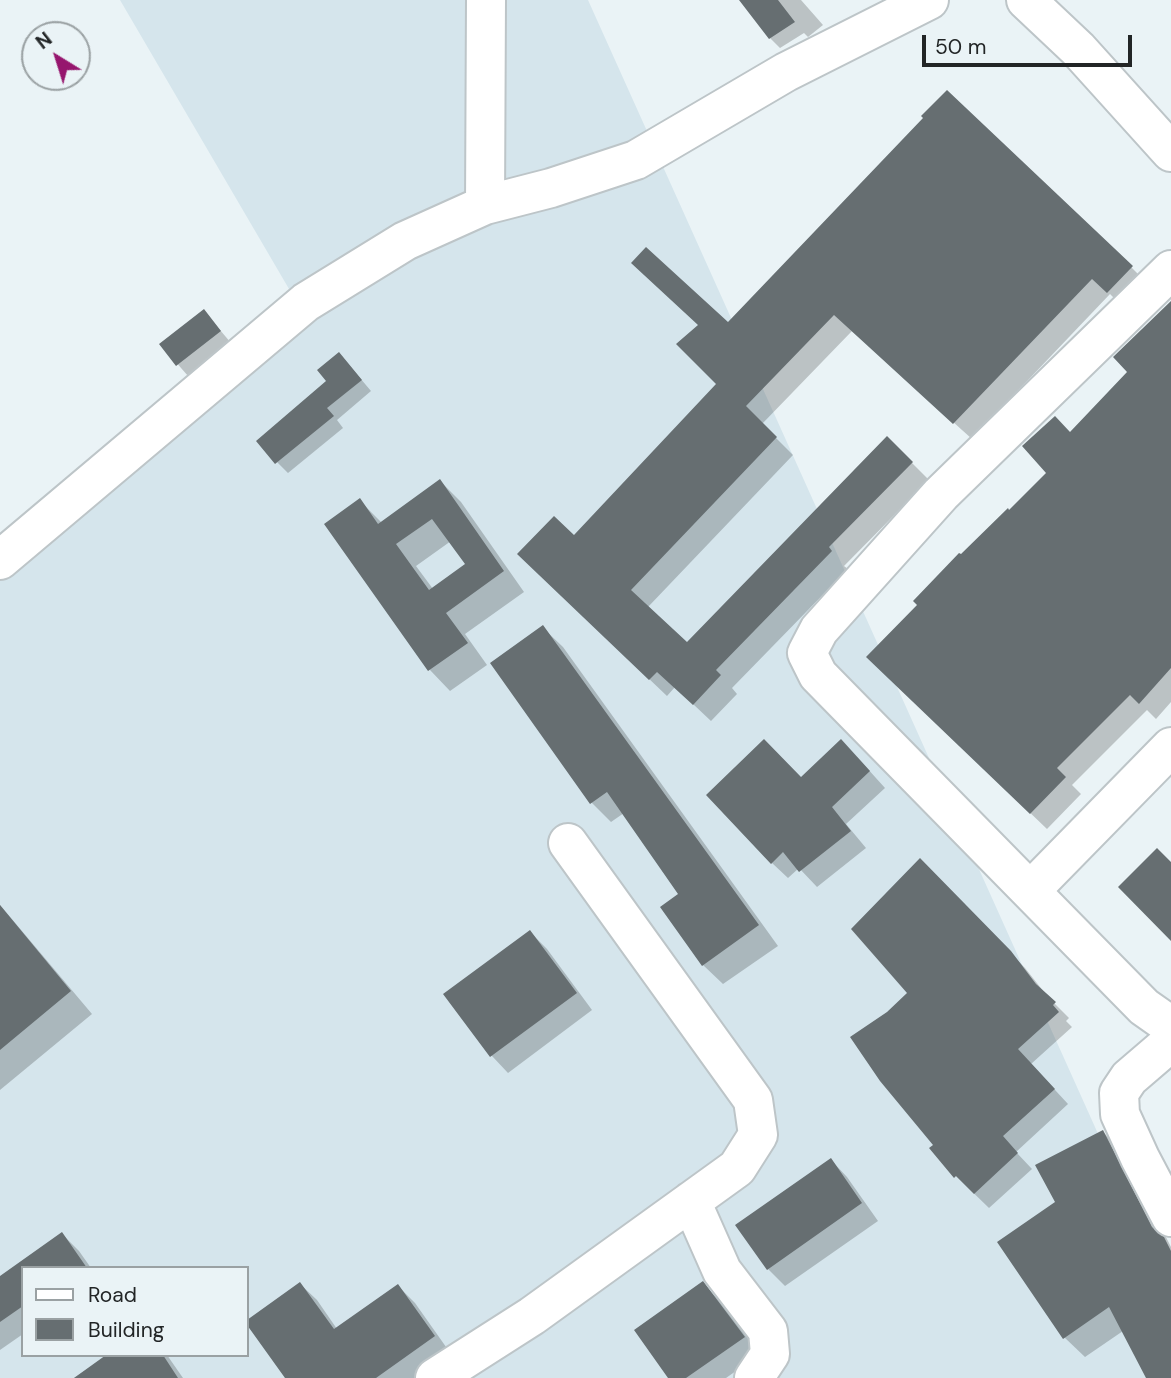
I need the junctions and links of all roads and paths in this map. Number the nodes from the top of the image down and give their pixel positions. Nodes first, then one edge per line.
1 (486, 0) edge
2 (929, 0) edge
3 (1026, 0) edge
4 (1171, 152) edge
5 (485, 205) junction
6 (1171, 270) edge
7 (0, 560) edge
8 (1171, 747) edge
9 (568, 843) dead end
10 (1031, 891) junction
11 (1171, 1026) edge
12 (1171, 1042) edge
13 (691, 1201) junction
14 (1171, 1217) edge
15 (435, 1378) edge
16 (754, 1378) edge

1 - 5 street
2 - 5 street
3 - 4 street
5 - 7 street
6 - 10 street
8 - 10 street
9 - 13 street
10 - 11 street
12 - 14 street
13 - 15 street
13 - 16 street

